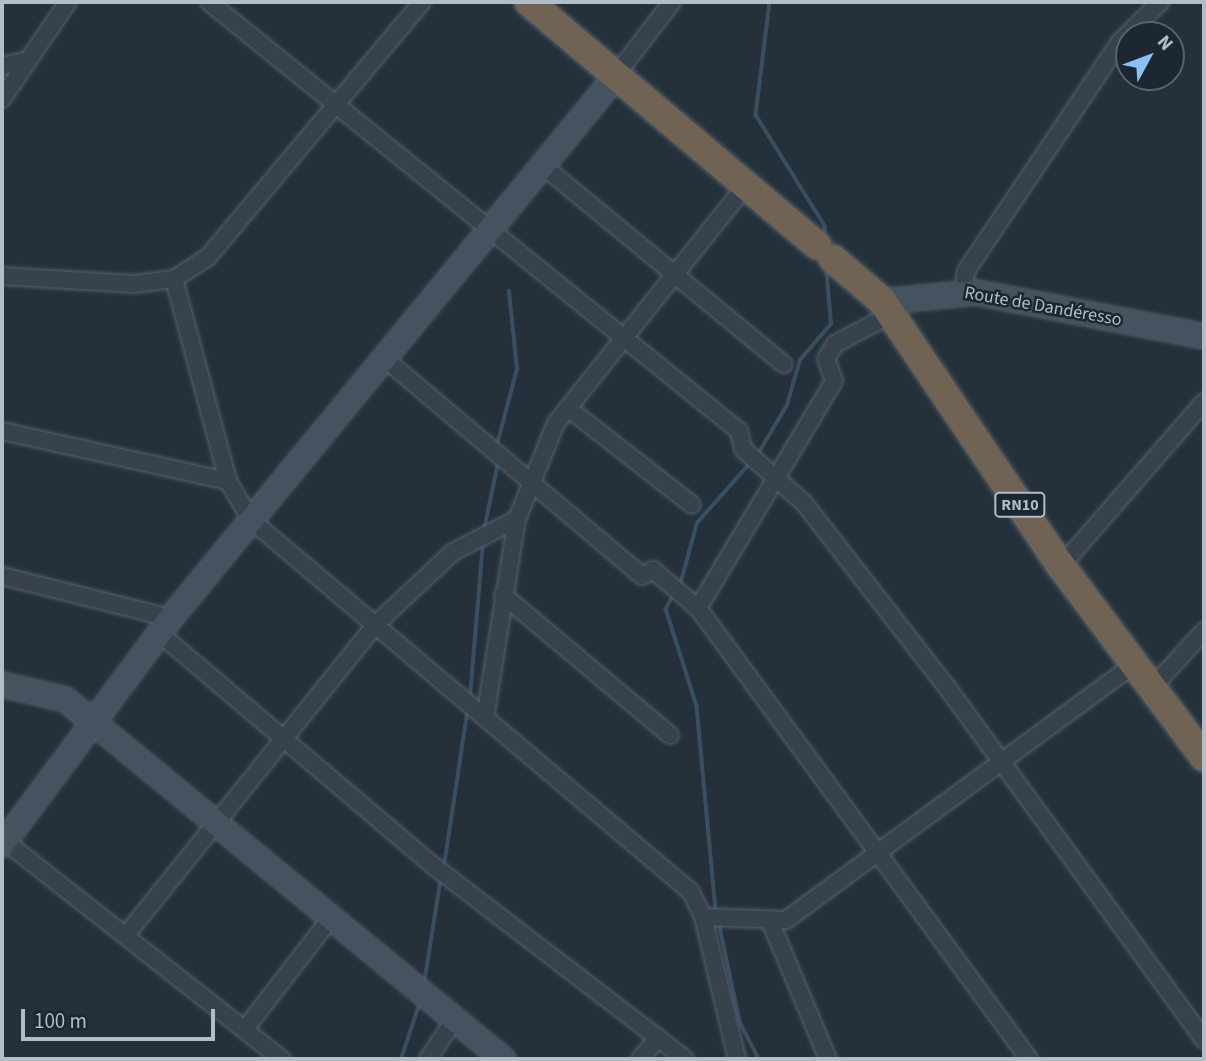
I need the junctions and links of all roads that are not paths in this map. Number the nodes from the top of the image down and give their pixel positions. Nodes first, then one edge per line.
1 (68, 2) edge
2 (209, 2) edge
3 (422, 2) edge
4 (529, 2) edge
5 (672, 2) edge
6 (1160, 2) edge
7 (27, 60) junction
8 (2, 66) edge
9 (616, 75) junction
10 (2, 99) edge
11 (337, 105) junction
12 (542, 165) junction
13 (746, 185) junction
14 (489, 230) junction
15 (675, 274) junction
16 (2, 276) edge
17 (174, 279) junction
18 (964, 292) junction
19 (886, 308) junction
20 (1204, 336) edge
21 (623, 339) junction
22 (384, 358) junction
23 (783, 364) dead end
24 (1204, 402) edge
25 (568, 408) junction
26 (2, 431) edge
27 (766, 471) junction
28 (228, 481) junction
29 (527, 482) junction
30 (692, 505) dead end
31 (517, 519) junction
32 (251, 520) junction
33 (1061, 566) junction
34 (2, 576) edge
35 (503, 595) junction
36 (698, 608) junction
37 (164, 625) junction
38 (375, 625) junction
39 (1204, 631) edge
40 (1134, 664) junction
41 (2, 684) edge
42 (1151, 689) junction
43 (485, 718) junction
44 (92, 720) junction
45 (670, 735) dead end
46 (284, 743) junction
47 (1204, 757) edge
48 (1001, 761) junction
49 (216, 826) junction
50 (3, 842) edge
51 (874, 856) junction
52 (706, 917) junction
53 (330, 919) junction
54 (770, 921) junction
55 (126, 935) junction
56 (454, 1020) junction
57 (245, 1029) junction
58 (658, 1038) junction
59 (1204, 1040) edge
60 (282, 1059) edge
61 (428, 1059) edge
62 (503, 1059) edge
63 (640, 1059) edge
64 (685, 1059) edge
65 (737, 1059) edge
66 (828, 1059) edge
67 (1029, 1059) edge

1 - 7 street
2 - 11 street
3 - 11 street
4 - 9 highway, RN10
5 - 9 street
6 - 18 street
7 - 8 street
7 - 10 street
9 - 12 street
9 - 13 highway, RN10
11 - 14 street
11 - 17 street
12 - 14 street
12 - 15 street
13 - 15 street
13 - 19 highway, RN10
14 - 21 street
14 - 22 street
15 - 21 street
15 - 23 street
16 - 17 street
17 - 28 street
18 - 19 street, Route de Dandéresso
18 - 20 street, Route de Dandéresso
19 - 27 street
19 - 33 highway, RN10
21 - 25 street
21 - 27 street
22 - 29 street
22 - 32 street
24 - 33 street
25 - 29 street
25 - 30 street
26 - 28 street
27 - 36 street
27 - 48 street
28 - 32 street
29 - 31 street
29 - 36 street
31 - 35 street
31 - 38 street
32 - 37 street
32 - 38 street
33 - 40 highway, RN10
34 - 37 street
35 - 43 street
35 - 45 street
36 - 51 street
37 - 44 street
37 - 46 street
38 - 43 street
38 - 46 street
39 - 42 street
40 - 42 highway, RN10
40 - 48 street
41 - 44 street
42 - 47 highway, RN10
43 - 52 street
44 - 49 street
44 - 50 street
46 - 49 street
46 - 58 street
48 - 51 street
48 - 59 street
49 - 53 street
49 - 55 street
50 - 55 street
51 - 54 street
51 - 67 street
52 - 54 street
52 - 65 street
53 - 56 street
53 - 57 street
54 - 66 street
55 - 57 street
56 - 61 street
56 - 62 street
57 - 60 street
58 - 63 street
58 - 64 street

